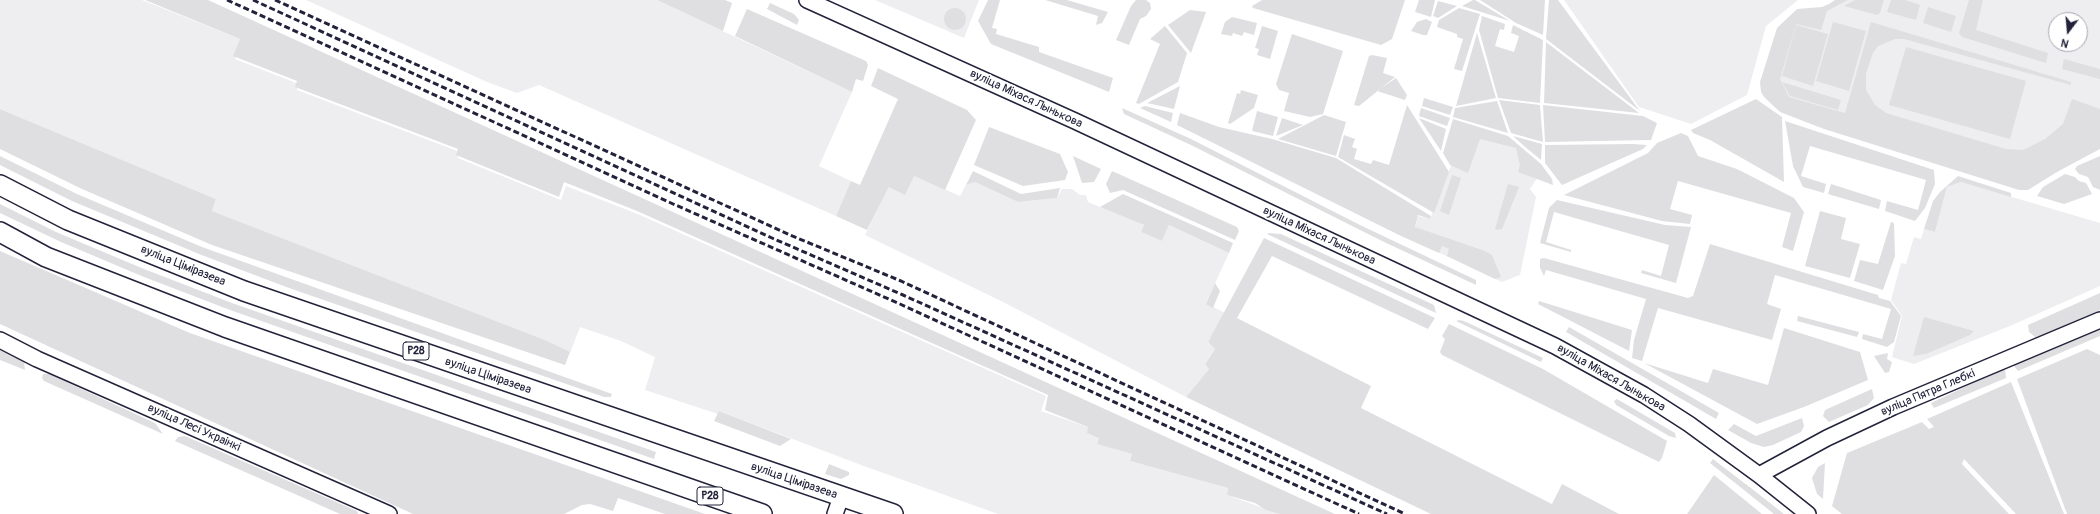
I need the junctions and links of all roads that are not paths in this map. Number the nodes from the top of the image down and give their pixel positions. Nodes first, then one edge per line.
1 (807, 0) edge
2 (0, 185) edge
3 (0, 232) edge
4 (2100, 320) edge
5 (0, 340) edge
6 (1759, 474) junction
7 (838, 505) edge
8 (388, 514) edge
9 (762, 514) edge
10 (893, 514) edge
11 (1808, 514) edge

1 - 6 street, вуліца Міхася Лынькова
2 - 7 main road, вуліца Ціміразева / Р28
3 - 9 main road, Р28
4 - 6 street, вуліца Пятра Глебкі
5 - 8 street, вуліца Лесі Украінкі
6 - 11 street, вуліца Міхася Лынькова
7 - 10 main road, вуліца Ціміразева / Р28

